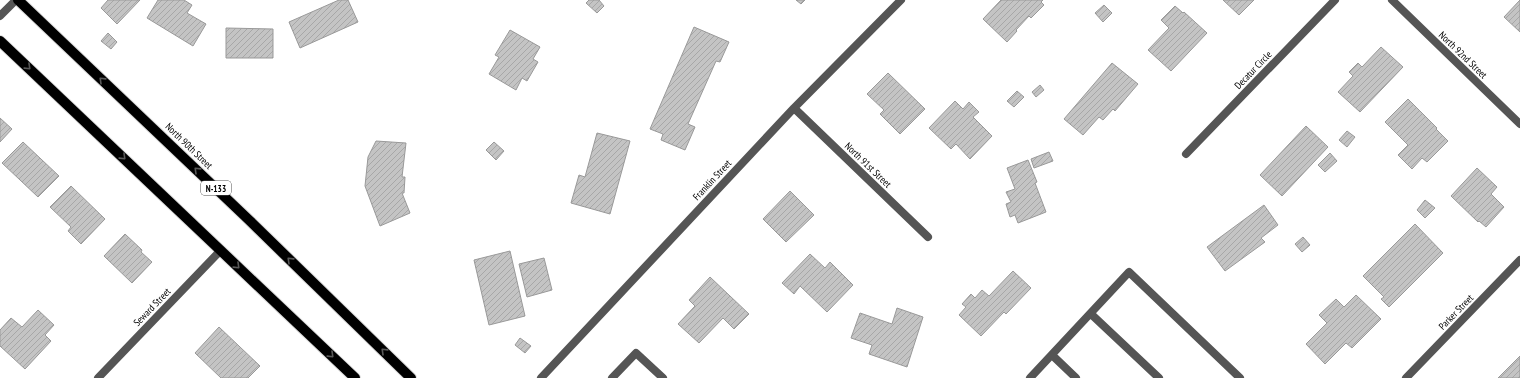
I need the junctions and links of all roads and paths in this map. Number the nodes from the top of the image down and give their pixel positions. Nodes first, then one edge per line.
1 (17, 0) edge
2 (902, 0) edge
3 (1335, 0) edge
4 (1392, 0) edge
5 (0, 16) edge
6 (0, 41) edge
7 (794, 108) junction
8 (1520, 124) edge
9 (1186, 154) dead end
10 (928, 237) dead end
11 (221, 250) junction
12 (1520, 260) edge
13 (1091, 314) junction
14 (1052, 355) junction
15 (98, 378) edge
16 (355, 378) edge
17 (412, 378) edge
18 (541, 378) edge
19 (612, 378) edge
20 (663, 378) edge
21 (1030, 378) edge
22 (1076, 378) edge
23 (1159, 378) edge
24 (1240, 378) edge
25 (1406, 378) edge

1 - 5 street
17 -> 1 main road, North 90th Street / N-133
2 - 7 street, Franklin Street
3 - 9 street, Decatur Circle
4 - 8 street, North 92nd Street
6 -> 11 main road
7 - 10 street, North 91st Street
7 - 18 street, Franklin Street
11 - 15 street, Seward Street
11 -> 16 main road
12 - 25 street, Parker Street
13 - 14 street
13 - 23 street
13 - 24 street
14 - 21 street
14 - 22 street
19 - 20 street

